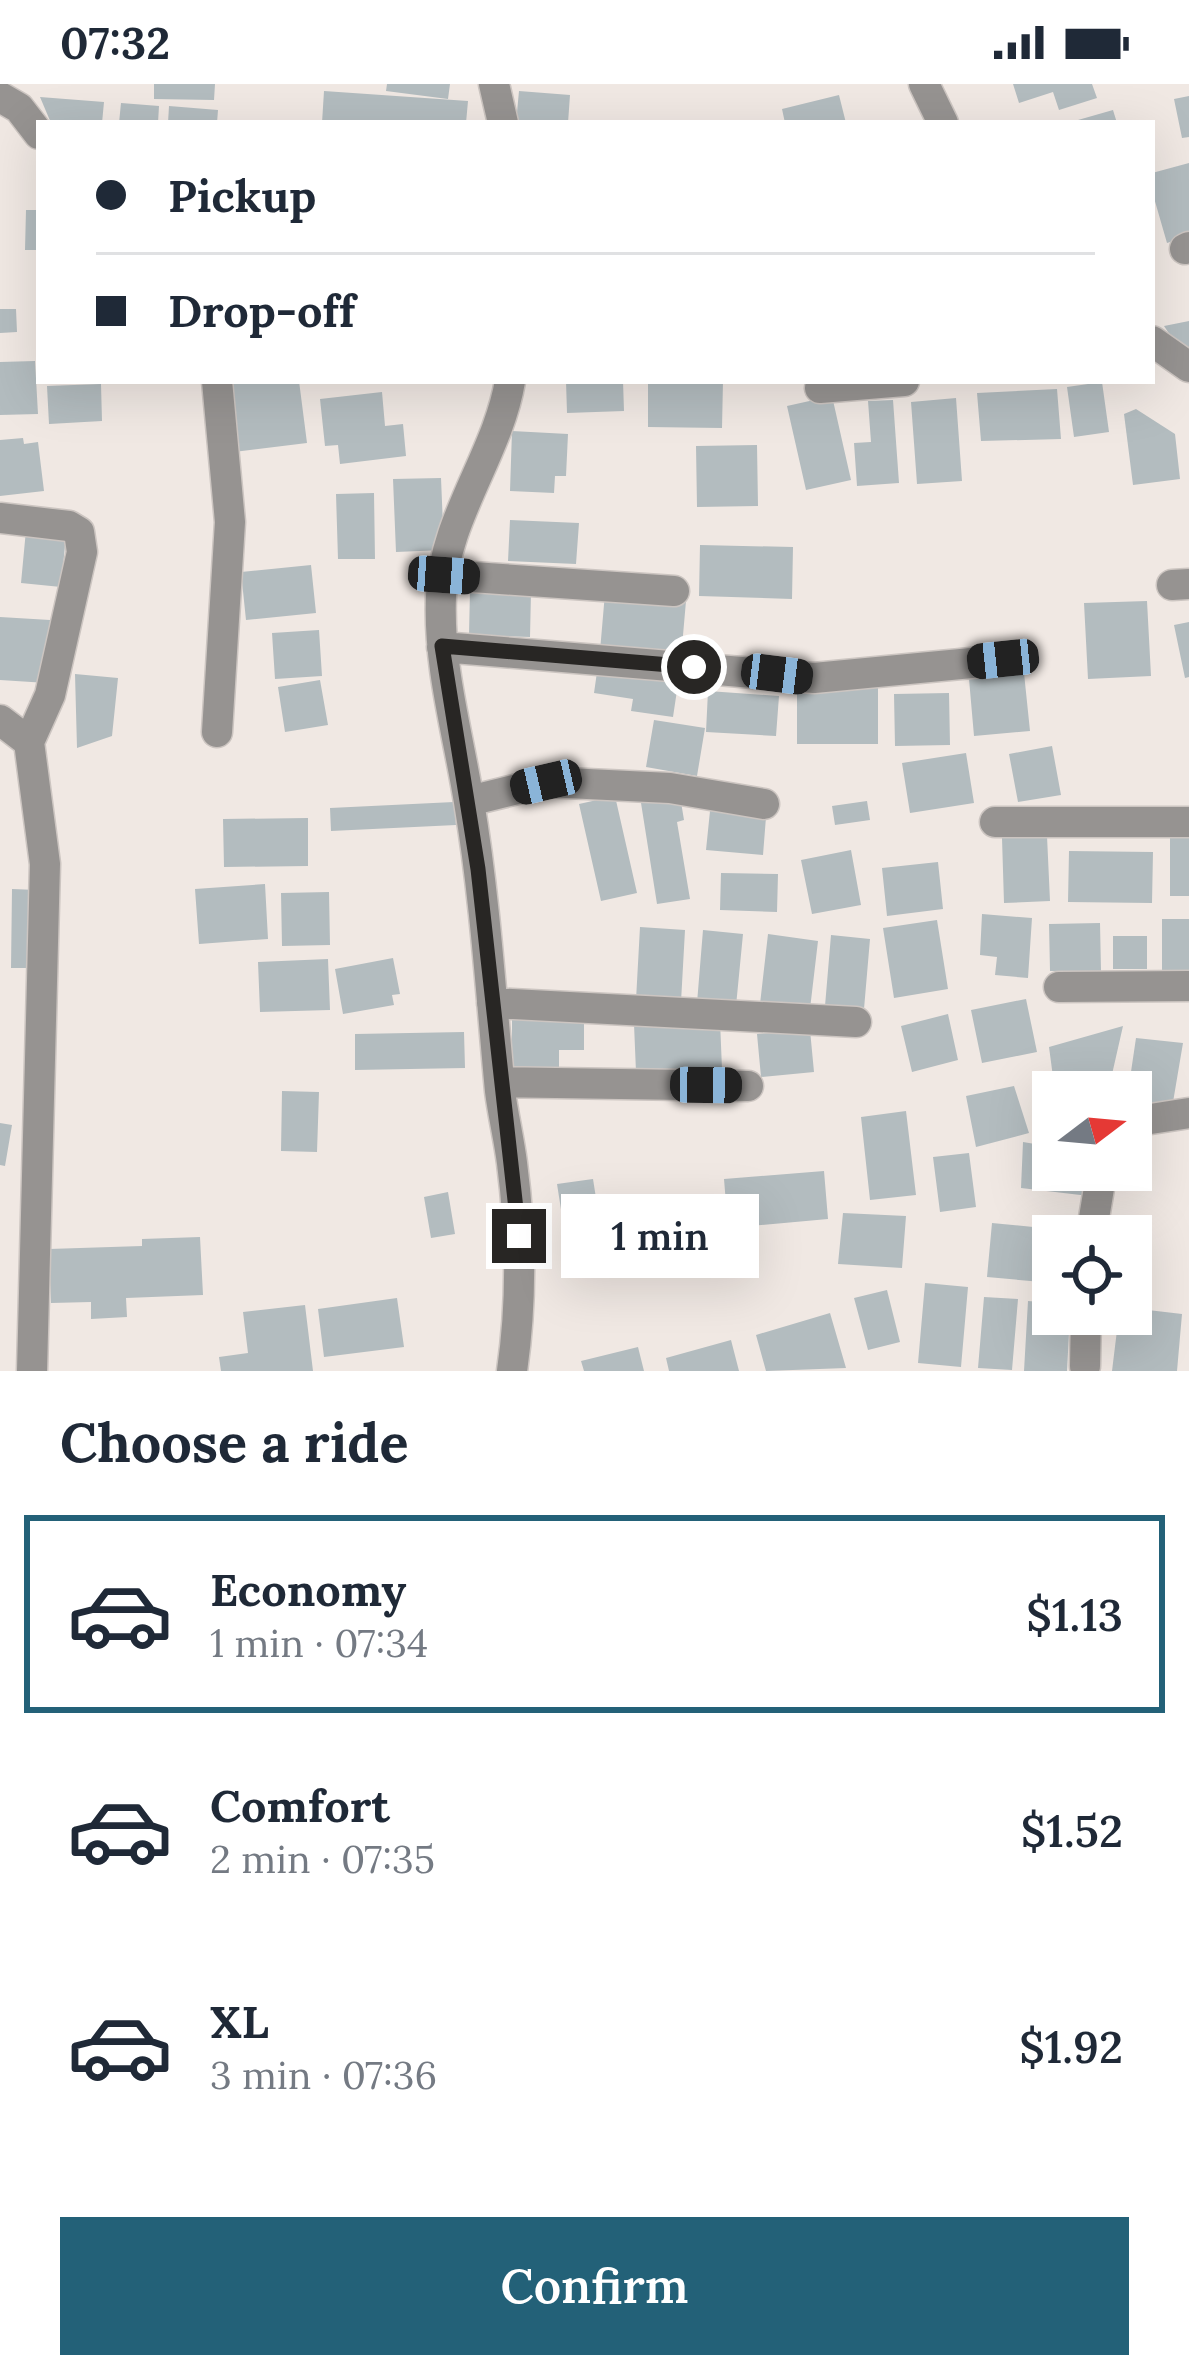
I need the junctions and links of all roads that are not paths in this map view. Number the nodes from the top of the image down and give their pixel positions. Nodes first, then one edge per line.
1 (494, 84) edge
2 (924, 84) edge
3 (0, 97) edge
4 (502, 120) edge
5 (942, 120) edge
6 (36, 130) edge
7 (218, 384) edge
8 (509, 384) edge
9 (863, 384) edge
10 (820, 388) dead end
11 (0, 518) edge
12 (444, 575) junction
13 (674, 591) dead end
14 (442, 646) junction
15 (1003, 659) dead end
16 (0, 720) edge
17 (217, 732) dead end
18 (29, 742) junction
19 (469, 801) junction
20 (764, 804) dead end
21 (1189, 821) edge
22 (995, 822) dead end
23 (1189, 986) edge
24 (1060, 987) dead end
25 (492, 1003) junction
26 (856, 1022) dead end
27 (500, 1082) junction
28 (748, 1086) dead end
29 (1189, 1113) edge
30 (1152, 1119) edge
31 (1086, 1335) edge
32 (1085, 1366) dead end
33 (32, 1371) edge
34 (512, 1371) edge

1 - 4 street
2 - 5 street
3 - 6 street
7 - 17 street
8 - 12 street
9 - 10 street
11 - 18 street
12 - 13 street
12 - 14 street
14 - 15 street
14 - 19 street
16 - 18 street
18 - 33 street
19 - 20 street
19 - 25 street
21 - 22 street
23 - 24 street
25 - 26 street
25 - 27 street
27 - 28 street
27 - 34 street
29 - 30 street
31 - 32 street

